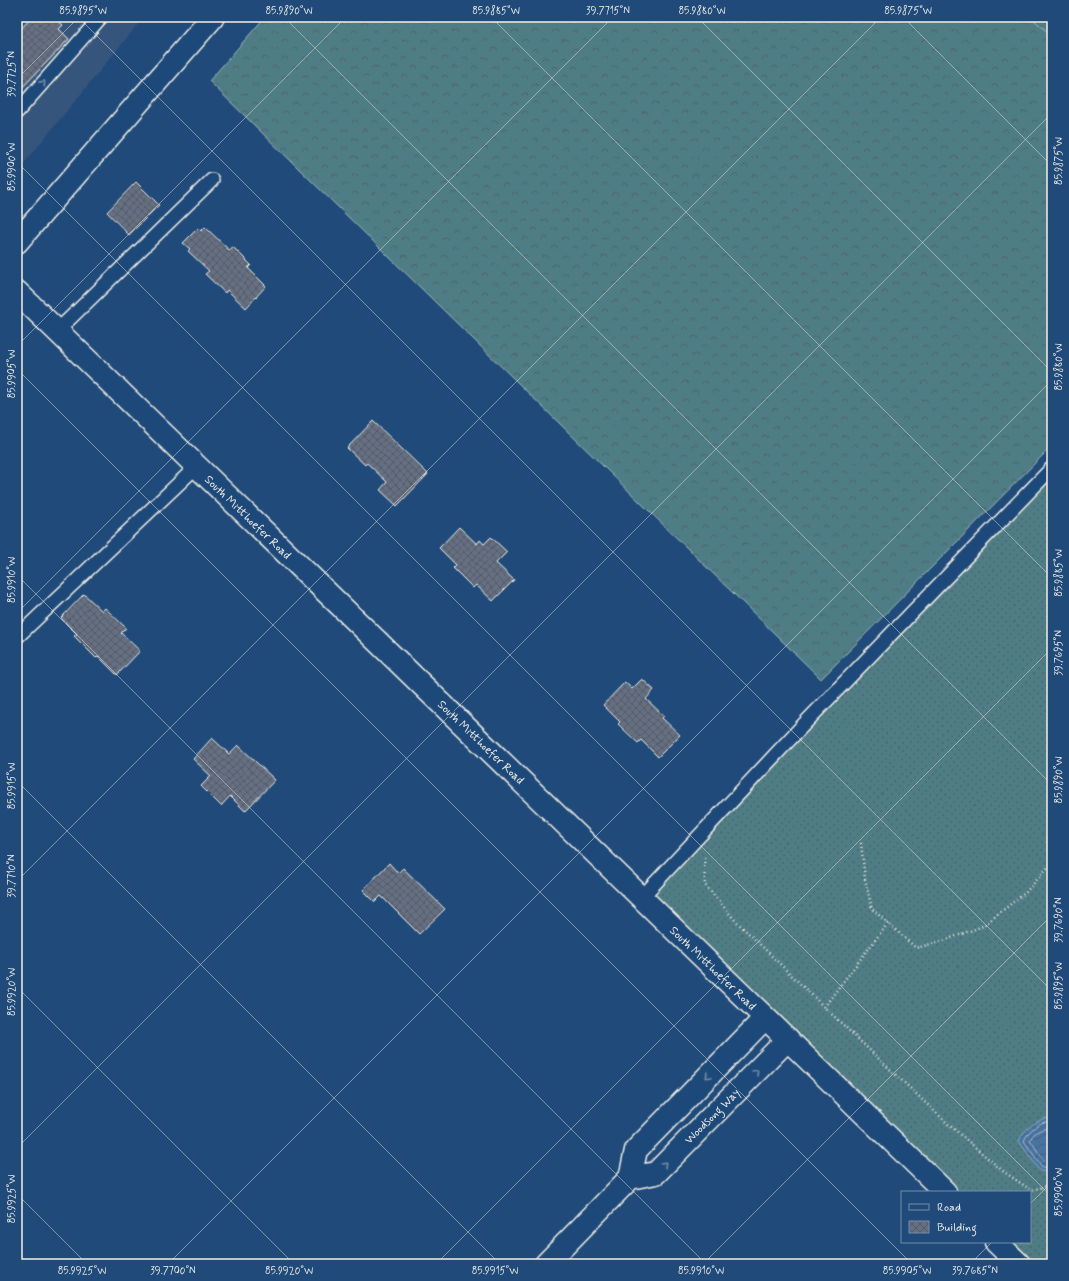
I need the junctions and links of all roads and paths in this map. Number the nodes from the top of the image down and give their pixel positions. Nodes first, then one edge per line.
1 (102, 17) edge
2 (213, 17) edge
3 (17, 112) edge
4 (212, 180) dead end
5 (17, 242) edge
6 (17, 292) edge
7 (57, 331) junction
8 (196, 467) junction
9 (1052, 468) edge
10 (17, 637) edge
11 (1052, 823) edge
12 (703, 832) junction
13 (861, 843) dead end
14 (641, 898) junction
15 (888, 923) junction
16 (824, 1007) junction
17 (765, 1018) junction
18 (788, 1039) junction
19 (630, 1178) junction
20 (1052, 1185) edge
21 (944, 1191) edge
22 (997, 1243) edge
23 (546, 1264) edge
24 (1019, 1264) edge

3 -> 1 lane
2 - 5 main road
4 - 7 lane
6 - 7 main road, South Mitthoefer Road
7 - 8 main road, South Mitthoefer Road
8 - 10 lane
8 - 14 main road, South Mitthoefer Road
9 - 12 lane
11 - 15 path
12 - 14 lane
12 - 16 path
13 - 15 path
14 - 17 main road, South Mitthoefer Road
15 - 16 path
16 - 20 path
17 - 18 main road, South Mitthoefer Road
17 -> 19 main road
19 -> 18 main road, Woodsong Way
18 - 21 main road, South Mitthoefer Road
19 - 23 main road
22 - 24 main road

